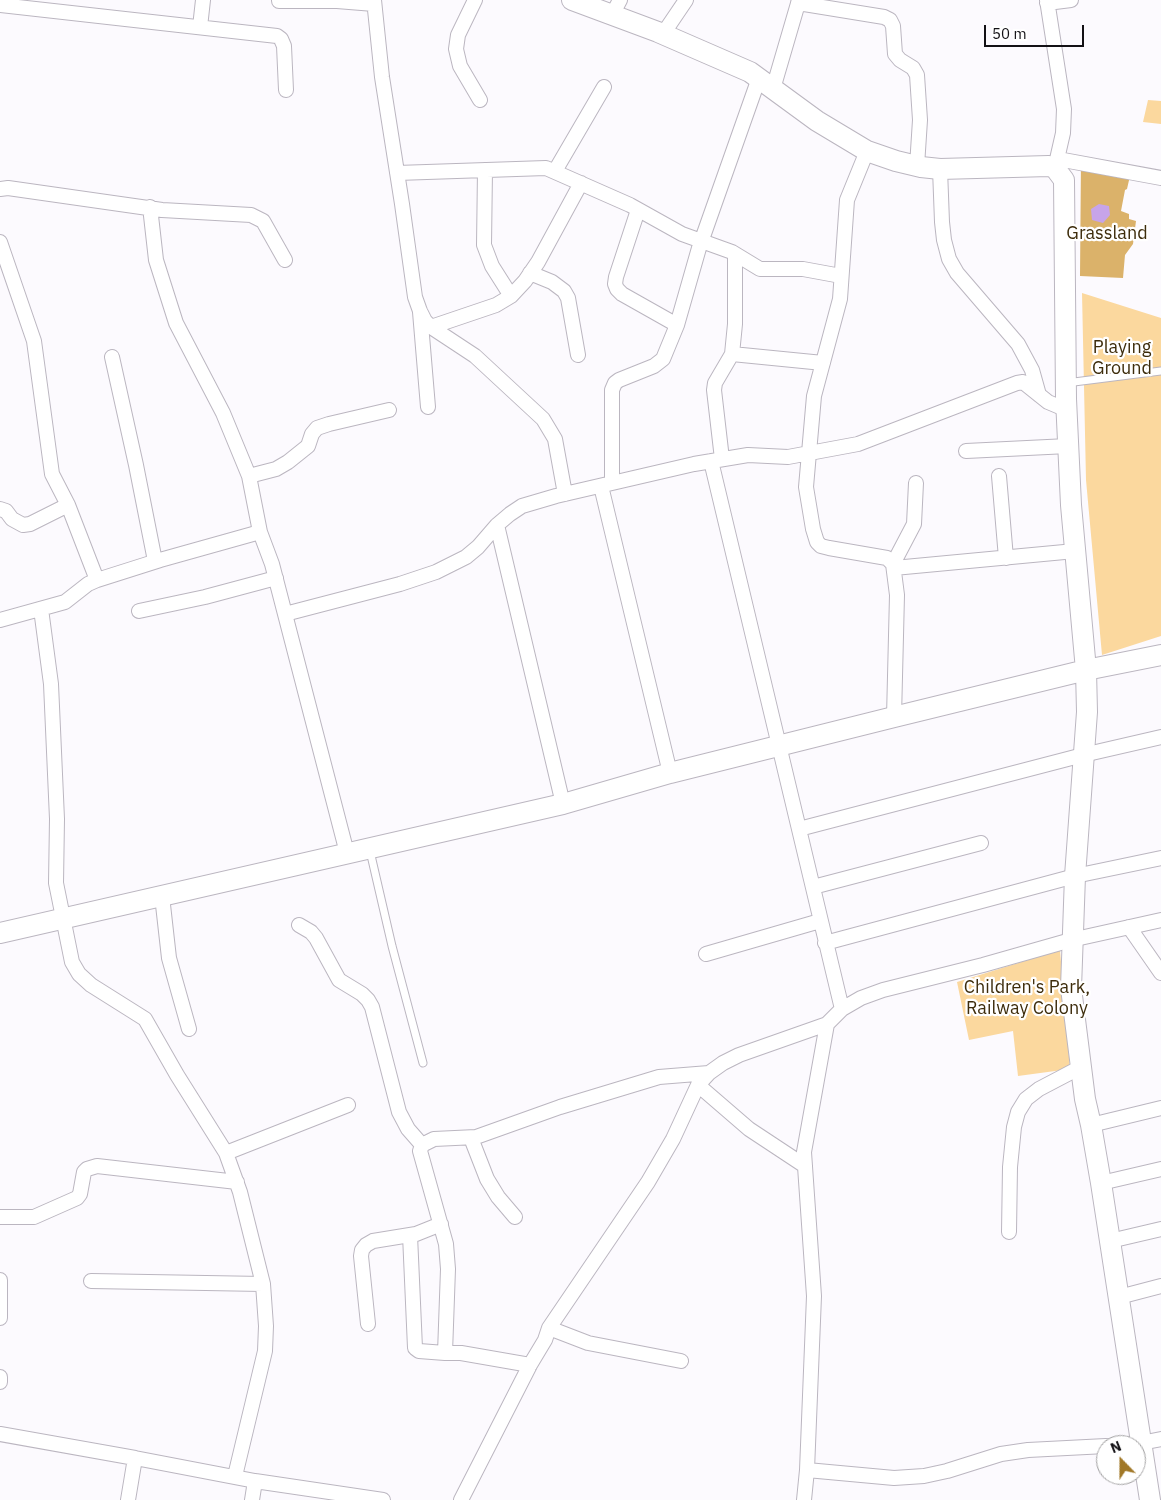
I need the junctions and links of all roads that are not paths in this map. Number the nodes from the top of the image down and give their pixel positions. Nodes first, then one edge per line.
1 (203, 0) edge
2 (476, 0) edge
3 (572, 0) edge
4 (686, 0) edge
5 (1071, 0) edge
6 (279, 1) edge
7 (798, 1) edge
8 (374, 2) edge
9 (1047, 2) edge
10 (0, 4) edge
11 (616, 7) edge
12 (200, 27) junction
13 (663, 34) junction
14 (766, 83) junction
15 (604, 87) dead end
16 (286, 90) dead end
17 (480, 100) dead end
18 (867, 151) junction
19 (1056, 163) junction
20 (917, 166) junction
21 (940, 169) junction
22 (485, 170) junction
23 (555, 171) junction
24 (397, 173) junction
25 (1161, 178) edge
26 (581, 183) junction
27 (0, 189) edge
28 (150, 207) junction
29 (638, 210) junction
30 (702, 240) junction
31 (0, 242) edge
32 (735, 254) junction
33 (285, 260) dead end
34 (530, 273) junction
35 (841, 276) junction
36 (511, 296) junction
37 (420, 311) junction
38 (677, 325) junction
39 (431, 327) junction
40 (732, 354) junction
41 (578, 355) dead end
42 (112, 357) dead end
43 (823, 363) junction
44 (1161, 371) edge
45 (1066, 383) junction
46 (1039, 396) junction
47 (428, 407) dead end
48 (389, 410) dead end
49 (1067, 410) junction
50 (1068, 446) junction
51 (966, 451) dead end
52 (809, 454) junction
53 (717, 460) junction
54 (249, 476) junction
55 (999, 476) dead end
56 (916, 483) dead end
57 (606, 484) junction
58 (565, 494) junction
59 (68, 505) junction
60 (0, 509) edge
61 (497, 525) junction
62 (260, 532) junction
63 (1075, 551) junction
64 (1006, 558) junction
65 (155, 561) junction
66 (893, 566) junction
67 (276, 578) junction
68 (97, 580) junction
69 (41, 609) junction
70 (139, 610) dead end
71 (285, 614) junction
72 (0, 620) edge
73 (1161, 655) edge
74 (1086, 670) junction
75 (894, 716) junction
76 (1161, 737) edge
77 (780, 746) junction
78 (1084, 755) junction
79 (670, 773) junction
80 (563, 804) junction
81 (799, 829) junction
82 (981, 844) dead end
83 (370, 848) junction
84 (347, 853) junction
85 (1161, 858) edge
86 (1075, 876) junction
87 (813, 887) junction
88 (162, 896) junction
89 (64, 918) junction
90 (1161, 920) edge
91 (820, 921) junction
92 (299, 924) dead end
93 (1129, 927) junction
94 (0, 933) edge
95 (1072, 940) junction
96 (825, 943) junction
97 (706, 954) dead end
98 (1161, 973) edge
99 (842, 1009) junction
100 (827, 1024) junction
101 (189, 1029) dead end
102 (423, 1063) dead end
103 (1081, 1067) junction
104 (709, 1073) junction
105 (698, 1085) junction
106 (348, 1105) dead end
107 (1161, 1108) edge
108 (1091, 1125) junction
109 (471, 1138) junction
110 (422, 1145) junction
111 (226, 1153) junction
112 (805, 1166) junction
113 (1161, 1169) edge
114 (237, 1182) junction
115 (1101, 1183) junction
116 (0, 1217) edge
117 (515, 1217) dead end
118 (441, 1224) junction
119 (1161, 1229) edge
120 (1009, 1232) dead end
121 (410, 1235) junction
122 (1110, 1241) junction
123 (0, 1280) edge
124 (91, 1281) dead end
125 (262, 1284) junction
126 (1161, 1286) edge
127 (1, 1297) edge
128 (1119, 1297) junction
129 (0, 1318) edge
130 (368, 1324) dead end
131 (549, 1328) junction
132 (445, 1353) junction
133 (681, 1361) dead end
134 (530, 1365) junction
135 (0, 1377) edge
136 (0, 1382) edge
137 (0, 1434) edge
138 (1140, 1435) edge
139 (1161, 1439) edge
140 (1146, 1442) edge
141 (1096, 1447) edge
142 (135, 1458) junction
143 (807, 1470) junction
144 (1146, 1475) edge
145 (235, 1476) junction
146 (255, 1481) junction
147 (128, 1500) edge
148 (252, 1500) edge
149 (383, 1500) edge
150 (461, 1500) edge
151 (804, 1500) edge
152 (1150, 1500) edge

1 - 12 street
2 - 17 street
3 - 11 street
4 - 13 street
5 - 9 street
6 - 8 street
7 - 14 street
7 - 20 street
8 - 24 street
9 - 19 street
10 - 12 street
11 - 13 street
12 - 16 street
13 - 14 street
14 - 18 street
14 - 30 street
15 - 23 street
18 - 20 street
18 - 35 street
19 - 21 street
19 - 25 street
19 - 45 street
20 - 21 street
21 - 46 street
22 - 23 street
22 - 24 street
22 - 36 street
23 - 26 street
24 - 37 street
26 - 29 street
26 - 34 street
27 - 28 street
28 - 33 street
28 - 54 street
29 - 30 street
29 - 38 street
30 - 32 street
30 - 38 street
31 - 59 street
32 - 35 street
32 - 40 street
34 - 36 street
34 - 41 street
35 - 43 street
36 - 39 street
37 - 39 street
37 - 47 street
38 - 57 street
39 - 58 street
40 - 43 street
40 - 53 street
42 - 65 street
43 - 52 street
44 - 45 lane
45 - 49 street
46 - 49 street
46 - 52 street
48 - 54 street
49 - 50 street
50 - 51 street
50 - 63 street
52 - 53 street
52 - 66 street
53 - 57 street
53 - 77 street
54 - 62 street
55 - 64 street
56 - 66 street
57 - 58 street
57 - 79 street
58 - 61 street
59 - 60 street
59 - 68 street
61 - 71 street
61 - 80 street
62 - 65 street
62 - 67 street
63 - 64 street
63 - 74 street
64 - 66 street
65 - 68 street
66 - 75 street
67 - 70 street
67 - 71 street
68 - 69 street
69 - 72 street
69 - 89 street
71 - 84 street
73 - 74 street
74 - 75 street
74 - 78 street
75 - 77 street
76 - 78 street
77 - 79 street
77 - 81 street
78 - 81 street
78 - 86 street
79 - 80 street
80 - 83 street
81 - 87 street
82 - 87 street
83 - 84 street
83 - 102 lane
84 - 88 street
85 - 86 street
86 - 95 street
86 - 96 street
87 - 91 street
88 - 89 street
88 - 101 street
89 - 94 street
89 - 111 street
90 - 93 street
91 - 96 street
91 - 97 street
92 - 110 street
93 - 95 street
93 - 98 street
95 - 99 street
95 - 103 street
96 - 99 street
99 - 100 street
100 - 104 street
100 - 112 street
103 - 108 street
103 - 120 street
104 - 105 street
104 - 109 street
105 - 112 street
105 - 131 street
106 - 111 street
107 - 108 street
108 - 115 street
109 - 110 street
109 - 117 street
110 - 118 street
111 - 114 street
112 - 143 street
113 - 115 street
114 - 116 street
114 - 125 street
115 - 122 street
118 - 121 street
118 - 132 street
119 - 122 street
121 - 130 street
121 - 132 street
122 - 128 street
123 - 127 street
124 - 125 street
125 - 145 street
126 - 128 street
127 - 129 street
128 - 138 street
131 - 133 street
131 - 134 street
132 - 134 street
134 - 150 street
135 - 136 street
137 - 142 street
139 - 140 street
141 - 143 street
142 - 145 street
142 - 147 street
143 - 151 street
144 - 152 street
145 - 146 street
146 - 148 street
146 - 149 street

